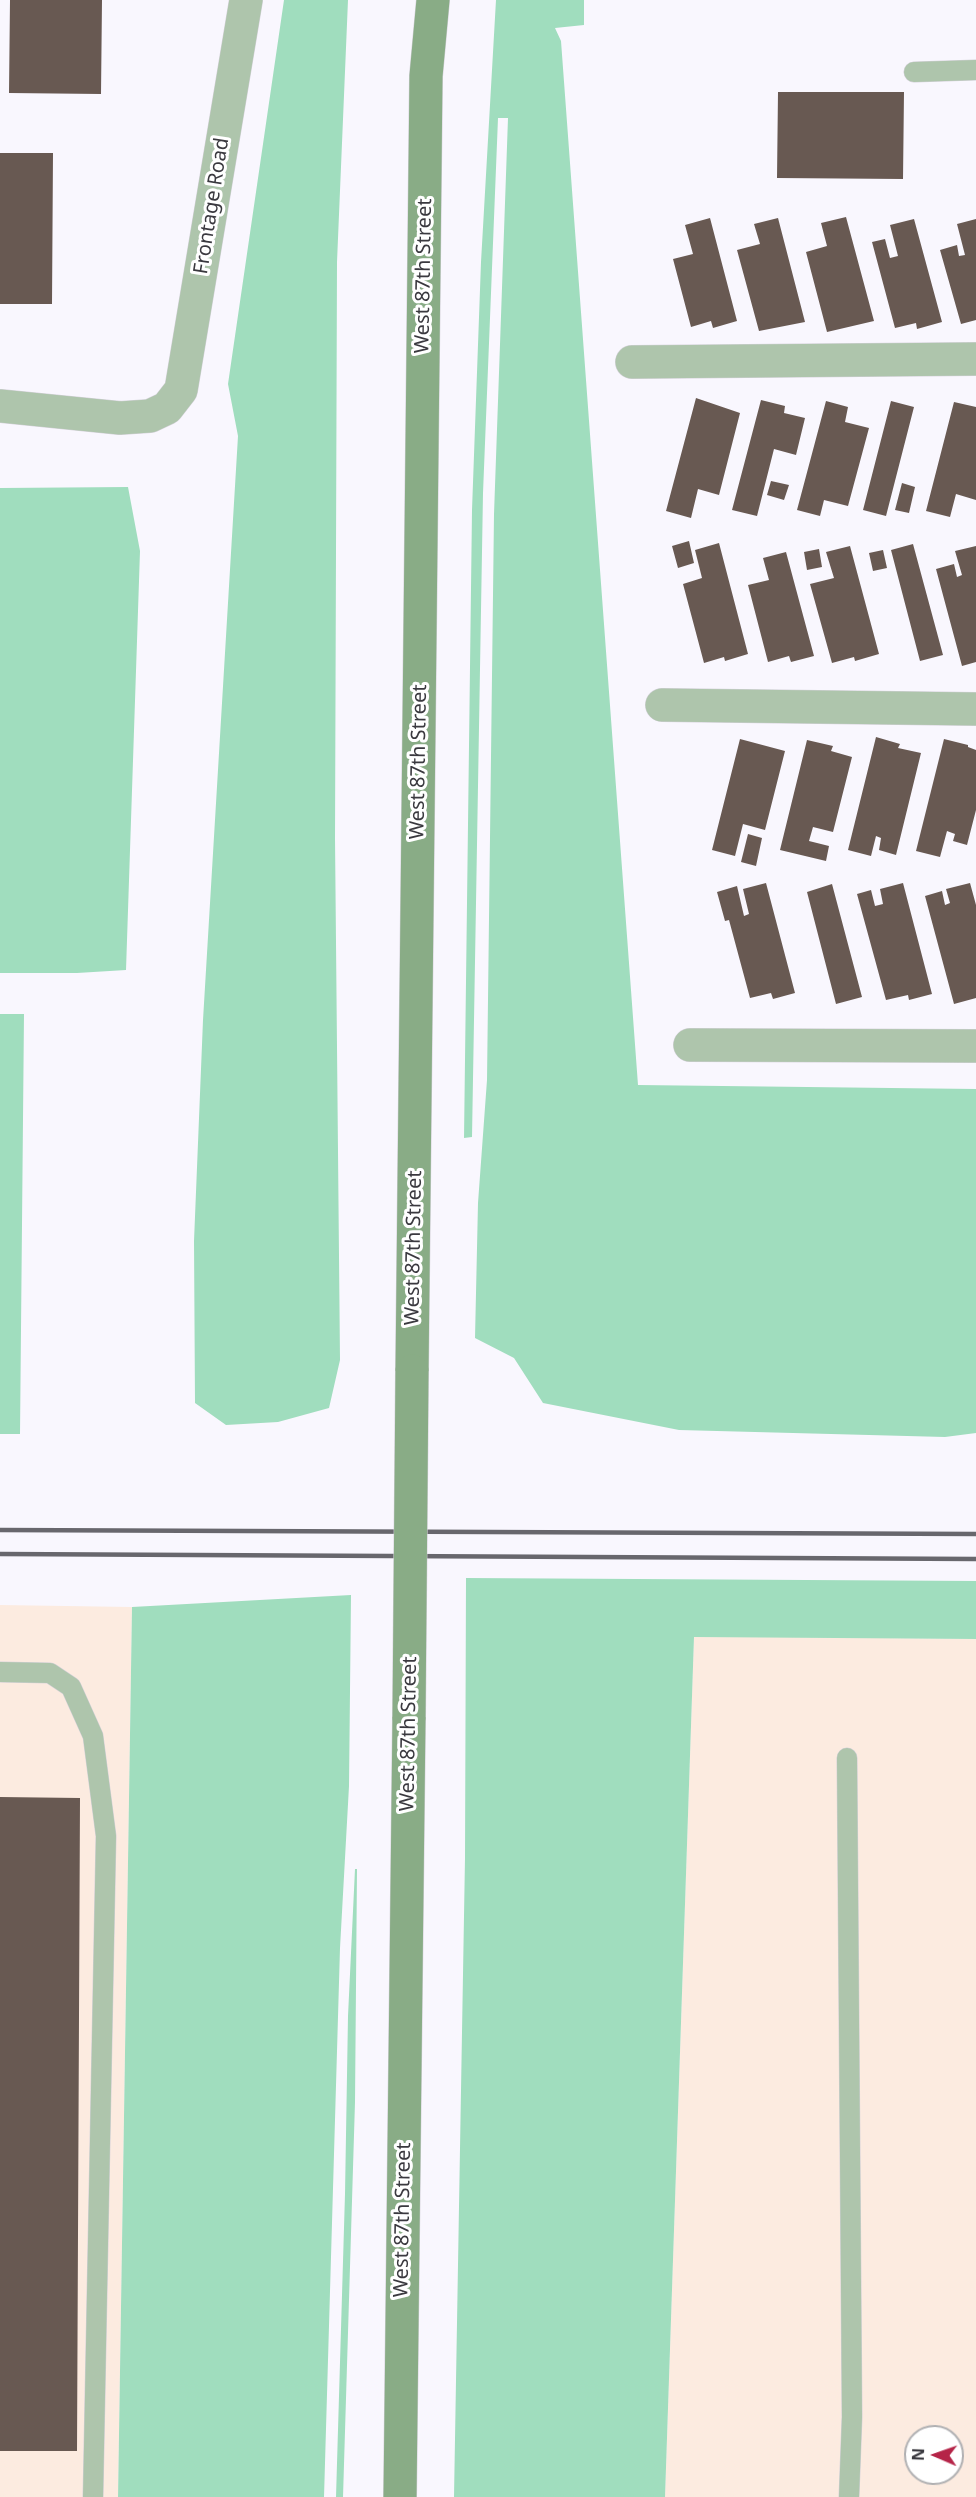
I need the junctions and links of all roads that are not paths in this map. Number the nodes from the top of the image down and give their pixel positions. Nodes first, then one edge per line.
1 (246, 0) edge
2 (433, 0) edge
3 (976, 70) edge
4 (914, 72) dead end
5 (976, 359) edge
6 (632, 362) dead end
7 (0, 406) edge
8 (662, 705) dead end
9 (976, 709) edge
10 (690, 1044) dead end
11 (976, 1046) edge
12 (0, 1672) edge
13 (848, 1758) dead end
14 (93, 2497) edge
15 (400, 2497) edge
16 (849, 2497) edge

1 - 7 street, Frontage Road
2 - 15 main road, West 87th Street, bridge
3 - 4 lane
5 - 6 street
8 - 9 street
10 - 11 street
12 - 14 lane
13 - 16 lane

